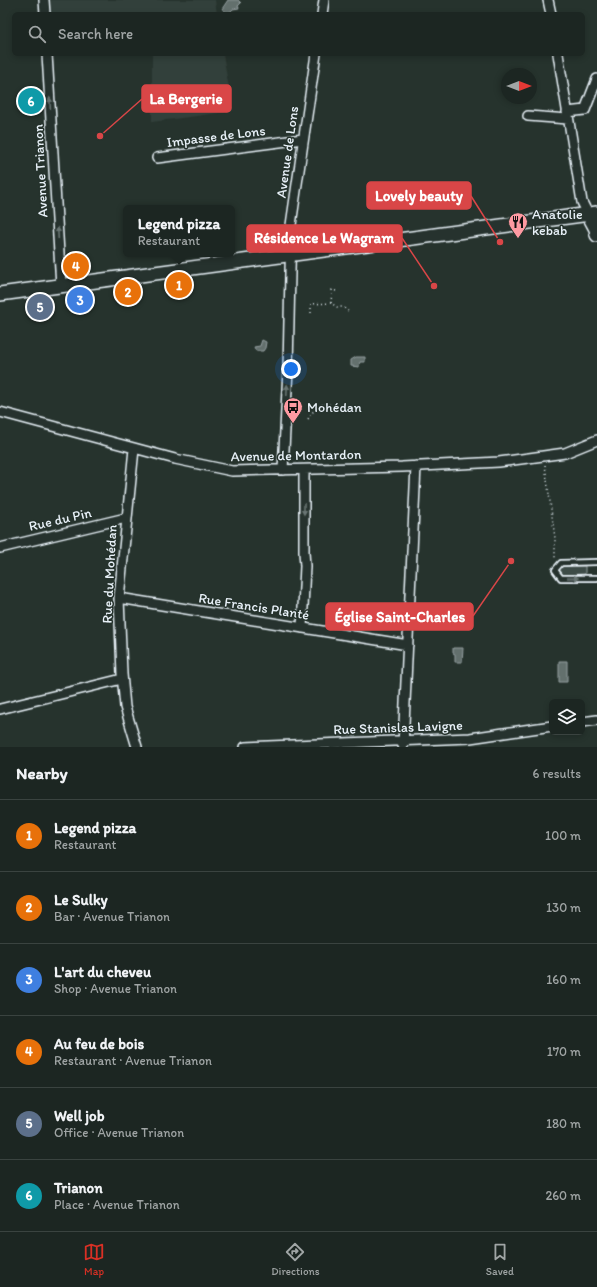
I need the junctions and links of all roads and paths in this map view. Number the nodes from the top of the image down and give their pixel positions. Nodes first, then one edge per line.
1 (44, 0) edge
2 (324, 0) edge
3 (548, 0) edge
4 (45, 12) edge
5 (322, 12) edge
6 (551, 12) edge
7 (47, 56) edge
8 (316, 56) edge
9 (558, 56) edge
10 (597, 79) edge
11 (568, 115) junction
12 (528, 116) dead end
13 (303, 139) junction
14 (157, 158) dead end
15 (592, 213) edge
16 (597, 235) edge
17 (290, 255) junction
18 (61, 286) junction
19 (336, 291) dead end
20 (0, 294) edge
21 (331, 303) junction
22 (348, 311) dead end
23 (311, 313) dead end
24 (330, 404) dead end
25 (0, 412) edge
26 (308, 419) dead end
27 (597, 440) edge
28 (134, 449) junction
29 (544, 456) junction
30 (416, 466) junction
31 (284, 470) junction
32 (304, 470) junction
33 (126, 518) junction
34 (0, 548) edge
35 (597, 562) edge
36 (555, 570) junction
37 (597, 578) edge
38 (119, 598) junction
39 (302, 628) junction
40 (408, 645) junction
41 (122, 679) junction
42 (0, 709) edge
43 (597, 720) edge
44 (585, 722) edge
45 (549, 726) edge
46 (403, 744) edge
47 (136, 747) edge
48 (245, 747) edge

1 - 4 street
2 - 5 street
3 - 6 street
18 -> 7 street, Avenue Trianon
8 - 13 street, Avenue de Lons
9 - 11 street
10 - 11 street
11 - 12 street
11 - 15 street
13 - 14 street, Impasse de Lons
13 - 17 street, Avenue de Lons
15 - 16 main road
15 - 17 main road
17 - 18 main road
31 -> 17 street, Avenue de Lons
18 - 20 main road
19 - 21 path
21 - 22 path
21 - 23 path
24 - 26 path
25 - 28 street, Avenue de Montardon
27 - 29 street, Avenue de Montardon
28 - 31 street, Avenue de Montardon
28 - 33 street, Rue du Mohédan
29 - 30 street, Avenue de Montardon
29 - 36 path
30 - 32 street, Avenue de Montardon
30 - 40 street
31 - 32 street, Avenue de Montardon
32 -> 39 street
33 - 34 street, Rue du Pin
33 - 38 street, Rue du Mohédan
35 - 36 lane
36 -> 37 lane
38 - 39 street, Rue Francis Planté
38 - 41 street, Rue du Mohédan
39 - 40 street, Rue Francis Planté
40 - 46 street
41 - 42 street
41 - 47 street, Rue du Mohédan
43 - 44 street
45 - 46 street, Rue Stanislas Lavigne
46 - 48 street, Rue Stanislas Lavigne

